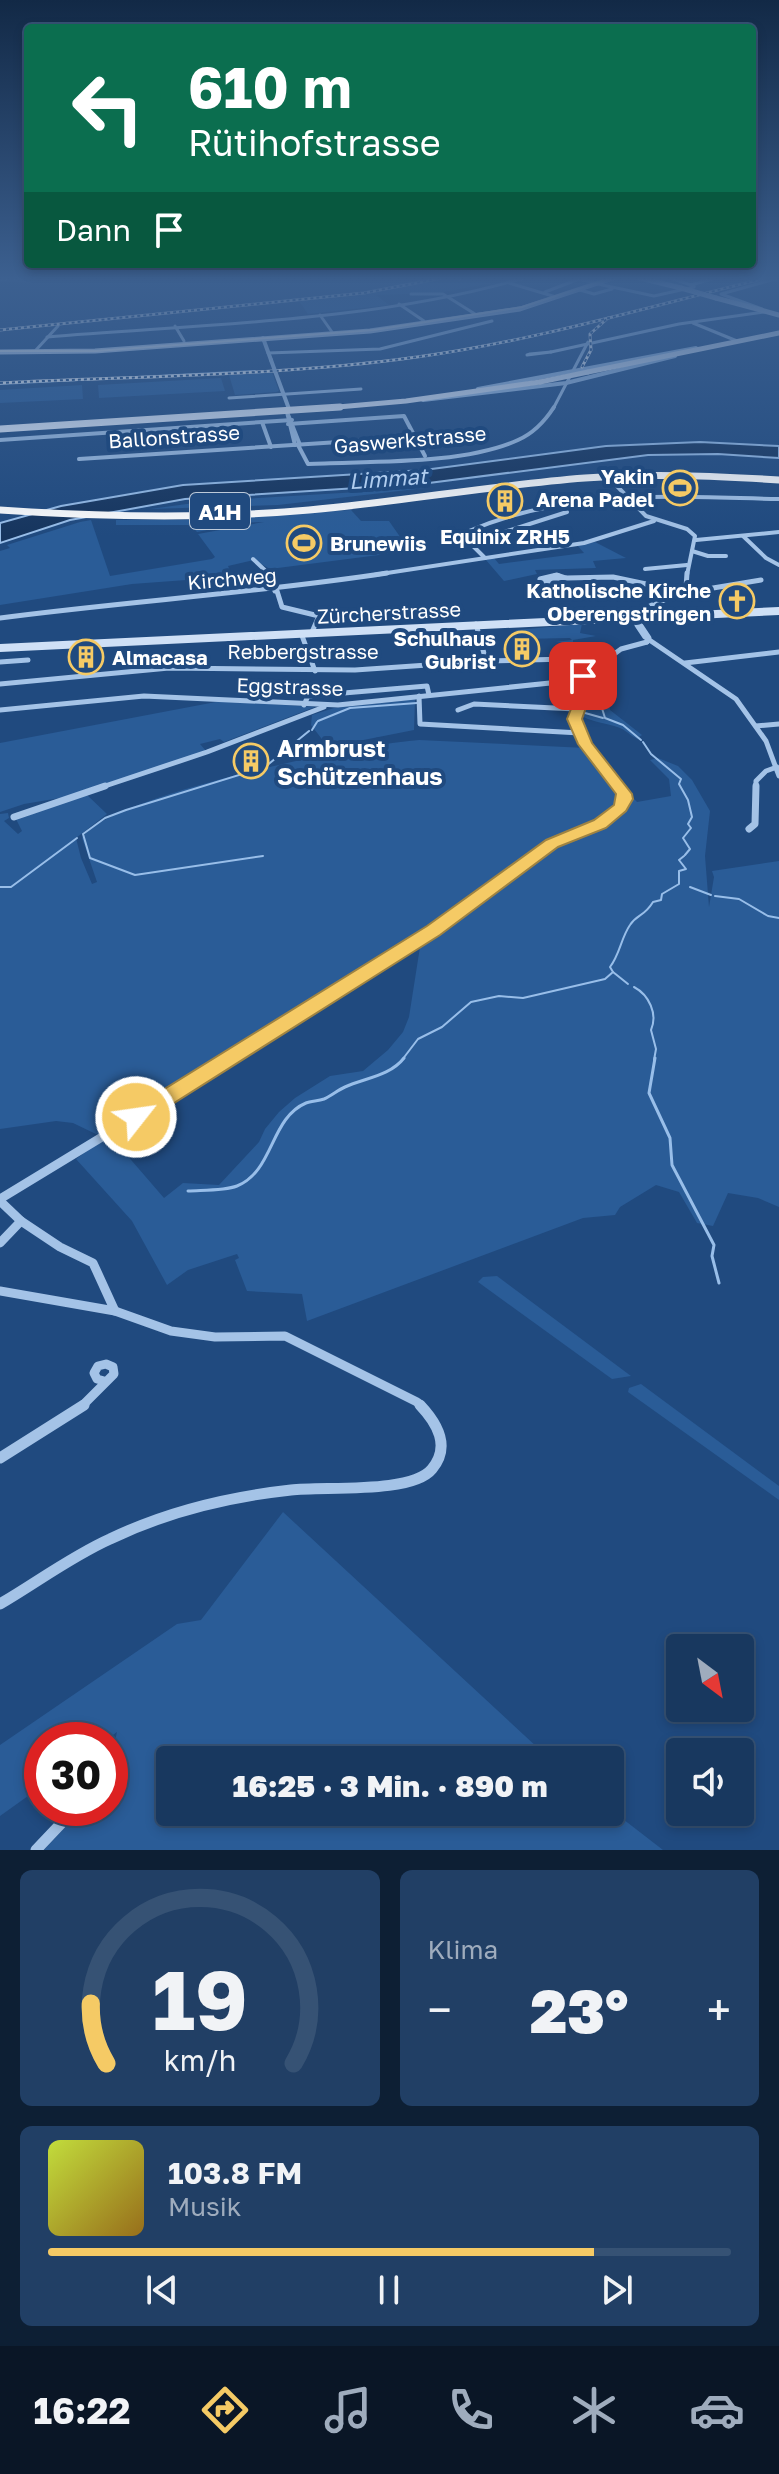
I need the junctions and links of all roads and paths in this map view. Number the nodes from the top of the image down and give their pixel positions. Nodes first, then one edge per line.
1 (273, 364) edge
2 (574, 364) edge
3 (605, 364) edge
4 (625, 364) edge
5 (643, 364) edge
6 (571, 370) junction
7 (565, 385) junction
8 (361, 389) dead end
9 (283, 394) junction
10 (229, 398) dead end
11 (391, 402) junction
12 (375, 403) junction
13 (289, 409) junction
14 (262, 422) junction
15 (290, 422) junction
16 (0, 429) edge
17 (416, 437) junction
18 (0, 440) edge
19 (298, 445) junction
20 (271, 447) junction
21 (425, 456) junction
22 (79, 459) dead end
23 (629, 468) dead end
24 (779, 478) edge
25 (611, 480) dead end
26 (418, 494) junction
27 (631, 498) junction
28 (779, 499) edge
29 (3, 509) edge
30 (532, 510) junction
31 (567, 512) dead end
32 (547, 517) junction
33 (654, 521) junction
34 (779, 532) edge
35 (743, 536) junction
36 (696, 540) junction
37 (470, 543) junction
38 (692, 551) junction
39 (726, 556) dead end
40 (485, 558) junction
41 (253, 559) dead end
42 (687, 565) junction
43 (779, 565) edge
44 (645, 569) dead end
45 (637, 573) dead end
46 (566, 578) dead end
47 (761, 580) dead end
48 (635, 583) junction
49 (686, 588) junction
50 (276, 591) junction
51 (679, 591) junction
52 (651, 606) junction
53 (779, 611) edge
54 (665, 615) junction
55 (0, 618) edge
56 (635, 620) junction
57 (476, 624) junction
58 (312, 632) junction
59 (301, 633) junction
60 (647, 642) junction
61 (0, 648) edge
62 (779, 652) edge
63 (607, 658) junction
64 (28, 660) dead end
65 (486, 661) junction
66 (0, 662) edge
67 (685, 663) junction
68 (315, 671) junction
69 (579, 680) junction
70 (0, 684) edge
71 (429, 695) junction
72 (419, 696) junction
73 (304, 705) junction
74 (328, 706) junction
75 (576, 709) junction
76 (0, 710) edge
77 (458, 710) dead end
78 (779, 724) edge
79 (756, 726) junction
80 (580, 733) junction
81 (778, 765) edge
82 (779, 776) edge
83 (14, 817) dead end
84 (749, 829) dead end
85 (0, 1200) edge
86 (21, 1221) junction
87 (0, 1243) edge
88 (0, 1291) edge
89 (115, 1311) junction
90 (104, 1381) dead end
91 (0, 1458) edge
92 (0, 1604) edge
93 (59, 1826) edge
94 (36, 1850) edge

1 - 9 street, bridge
2 - 6 street, Gaswerkstrasse
3 - 6 street
4 - 11 main road, bridge
5 - 7 street
6 - 7 street, Gaswerkstrasse
6 - 11 street
7 - 12 street
7 - 21 street, Gaswerkstrasse
8 - 9 street
9 - 10 street
9 - 13 street
11 - 12 main road
12 - 13 main road
13 - 16 main road
14 - 15 street
14 - 18 street
14 - 20 street, Ballonstrasse
15 - 17 street
15 - 19 street
17 - 19 street, Ballonstrasse
17 - 21 street
19 - 20 street, Ballonstrasse
19 - 21 street, Gaswerkstrasse
20 - 22 street, Ballonstrasse
23 - 26 highway
24 - 26 highway, A1H
24 - 29 highway, A1H
25 - 27 street
26 - 29 highway, A1H
27 - 28 street
27 - 30 street
27 - 33 street
30 - 32 street
30 - 37 street
31 - 32 street
32 - 37 street
33 - 36 street
33 - 40 street, Kirchweg
34 - 35 street
35 - 36 street
35 - 43 street
36 - 38 street
37 - 40 street
38 - 39 street
38 - 42 street
40 - 50 street, Kirchweg
41 - 50 street
42 - 44 street
42 - 49 street
45 - 48 street
46 - 48 street
47 - 49 street
48 - 51 street
49 - 51 street
50 - 55 street, Kirchweg
50 - 58 street
51 - 52 street
52 - 54 street
52 - 56 street
53 - 54 main road
54 - 56 main road
56 - 57 main road, Zürcherstrasse
56 - 60 street
57 - 58 main road, Zürcherstrasse
57 - 65 street
58 - 59 main road, Zürcherstrasse
59 - 61 main road, Zürcherstrasse
59 - 68 street
60 - 63 street
60 - 67 street
62 - 67 street
63 - 65 street, Rebbergstrasse
63 - 69 street
64 - 66 street
65 - 68 street, Rebbergstrasse
67 - 79 street
68 - 70 street, Rebbergstrasse
69 - 71 street, Eggstrasse
69 - 75 street
71 - 72 street, Eggstrasse
71 - 73 street
72 - 74 street, Eggstrasse
72 - 80 street
73 - 74 street, Eggstrasse
73 - 76 street, Eggstrasse
74 - 83 street
75 - 77 street
75 - 80 street
78 - 79 street
79 - 81 street
80 - 85 street
81 - 82 street
81 - 84 street
85 - 86 street
86 - 87 street
86 - 89 street
88 - 89 street
89 - 92 street
90 - 91 street
93 - 94 street

